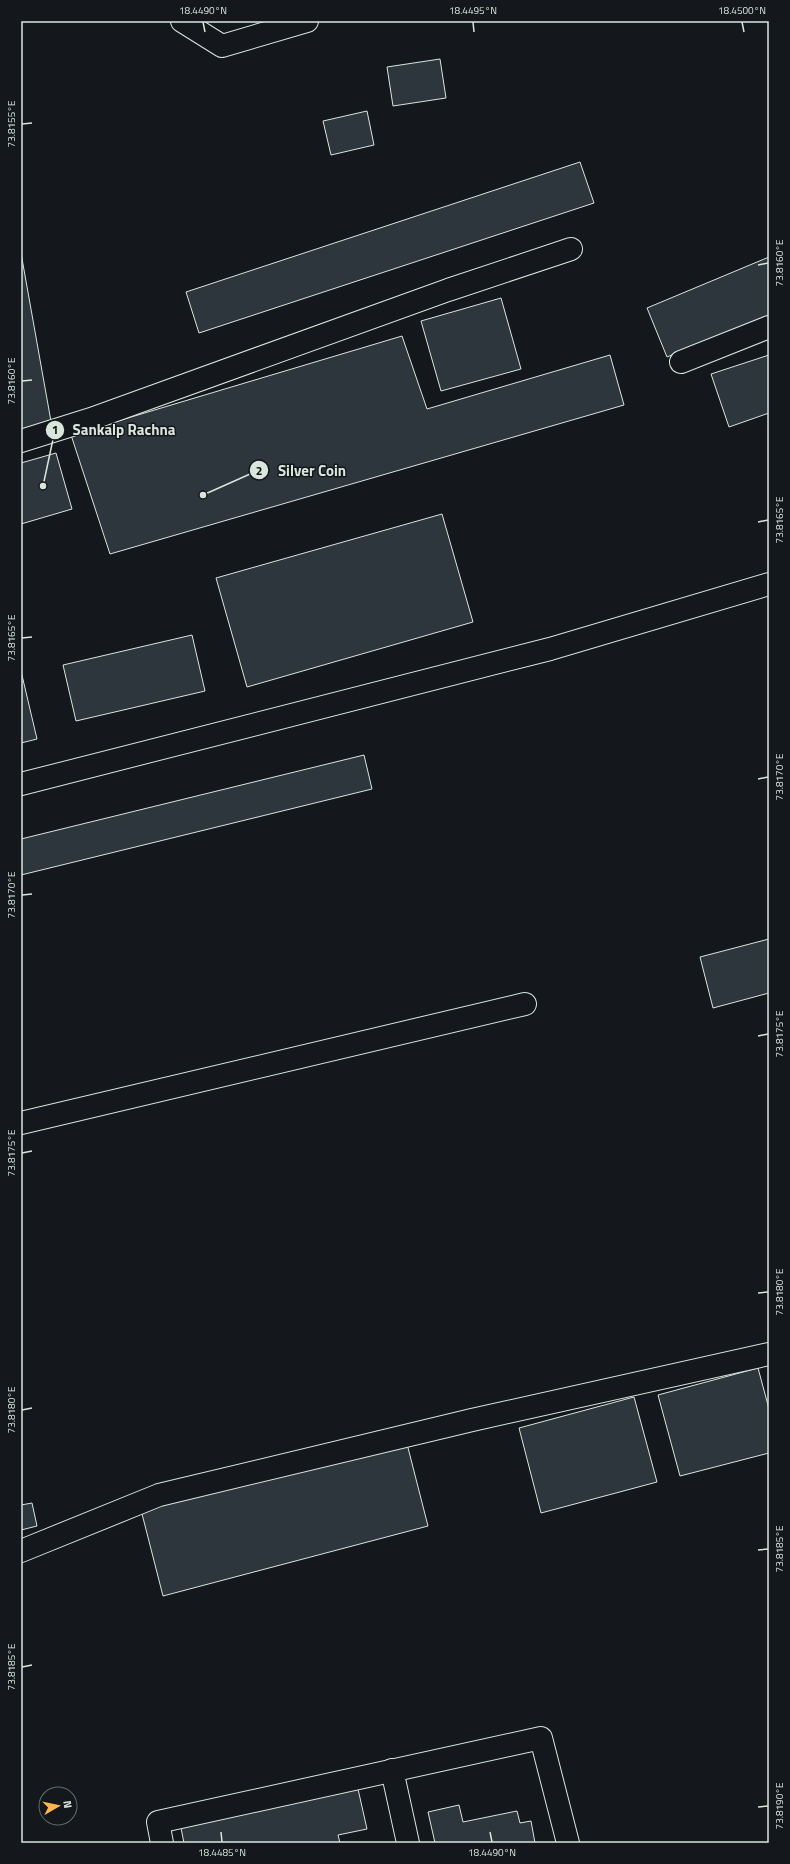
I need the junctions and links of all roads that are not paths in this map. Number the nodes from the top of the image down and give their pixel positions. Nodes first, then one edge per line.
1 (182, 21) edge
2 (307, 21) edge
3 (571, 249) dead end
4 (769, 327) edge
5 (681, 362) dead end
6 (21, 441) edge
7 (769, 584) edge
8 (21, 784) edge
9 (525, 1004) dead end
10 (21, 1123) edge
11 (769, 1354) edge
12 (21, 1551) edge
13 (392, 1770) junction
14 (162, 1843) edge
15 (408, 1843) edge
16 (568, 1843) edge

1 - 2 street
3 - 6 street
4 - 5 street
7 - 8 street
9 - 10 street
11 - 12 street
13 - 14 street
13 - 15 street
13 - 16 street

